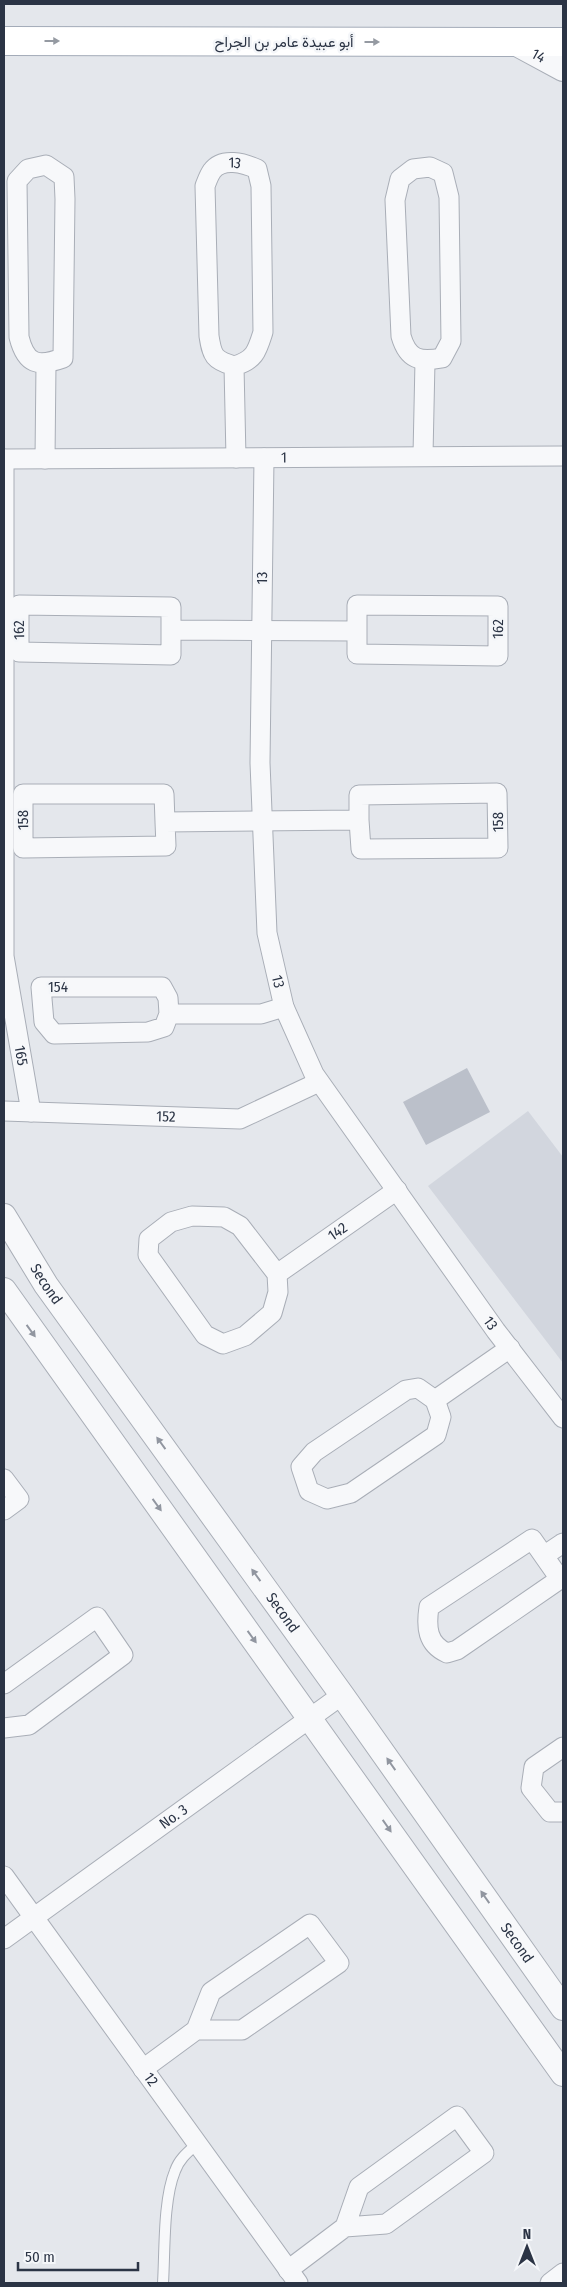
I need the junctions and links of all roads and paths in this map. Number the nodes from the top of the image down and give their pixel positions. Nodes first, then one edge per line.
1 (4, 41) edge
2 (514, 42) junction
3 (563, 42) edge
4 (563, 68) edge
5 (425, 361) junction
6 (46, 364) junction
7 (234, 366) junction
8 (423, 455) junction
9 (563, 456) edge
10 (236, 458) junction
11 (264, 458) junction
12 (4, 459) edge
13 (45, 459) junction
14 (171, 630) junction
15 (261, 631) junction
16 (357, 631) junction
17 (4, 713) edge
18 (359, 820) junction
19 (165, 822) junction
20 (262, 822) junction
21 (284, 1008) junction
22 (169, 1014) junction
23 (320, 1082) junction
24 (4, 1110) edge
25 (31, 1112) junction
26 (397, 1190) junction
27 (4, 1216) edge
28 (277, 1274) junction
29 (4, 1290) edge
30 (510, 1348) junction
31 (435, 1400) junction
32 (563, 1418) edge
33 (4, 1479) edge
34 (4, 1510) edge
35 (563, 1544) edge
36 (545, 1555) junction
37 (4, 1684) edge
38 (342, 1695) junction
39 (310, 1718) junction
40 (4, 1728) edge
41 (563, 1747) edge
42 (563, 1812) edge
43 (4, 1876) edge
44 (34, 1917) junction
45 (4, 1939) edge
46 (563, 2008) edge
47 (196, 2030) junction
48 (143, 2069) junction
49 (563, 2074) edge
50 (197, 2144) junction
51 (344, 2227) junction
52 (563, 2273) edge
53 (293, 2277) edge
54 (163, 2283) edge
55 (550, 2283) edge

1 -> 2 main road, أبو عبيدة عامر بن الجراح
2 - 3 main road, أبو عبيدة عامر بن الجراح
2 - 4 street, 14
5 - 5 street
5 - 8 street
6 - 6 street
6 - 13 street
7 - 7 street, 13
7 - 10 street
8 - 9 street, 1
8 - 11 street, 1
10 - 11 street, 1
10 - 13 street, 1
11 - 15 street, 13
12 - 13 street, 1
12 - 17 street, 165
14 - 14 street, 162
14 - 15 street
15 - 16 street
15 - 20 street, 13
16 - 16 street, 162
17 - 25 street, 165
18 - 18 street, 158
18 - 20 street
19 - 19 street, 158
19 - 20 street
20 - 21 street, 13
21 - 22 street
21 - 23 street, 13
22 - 22 street, 154
23 - 25 street, 152
23 - 26 street, 13
24 - 25 street, 152
26 - 28 street, 142
26 - 30 street, 13
38 -> 27 street, Second
28 - 28 street
29 -> 39 street
30 - 31 street
30 - 32 street, 13
31 - 31 street
33 - 34 street
35 - 36 street
36 - 36 street
37 - 40 street
38 - 39 street, No. 3
46 -> 38 street, Second
39 - 44 street, No. 3
39 -> 49 street
41 - 42 street
43 - 44 street, 12
44 - 45 street, No. 3
44 - 48 street, 12
47 - 47 street
47 - 48 street
48 - 50 street, 12
50 - 53 street, 12
50 - 54 lane
51 - 51 street
51 - 53 street
52 - 55 street

